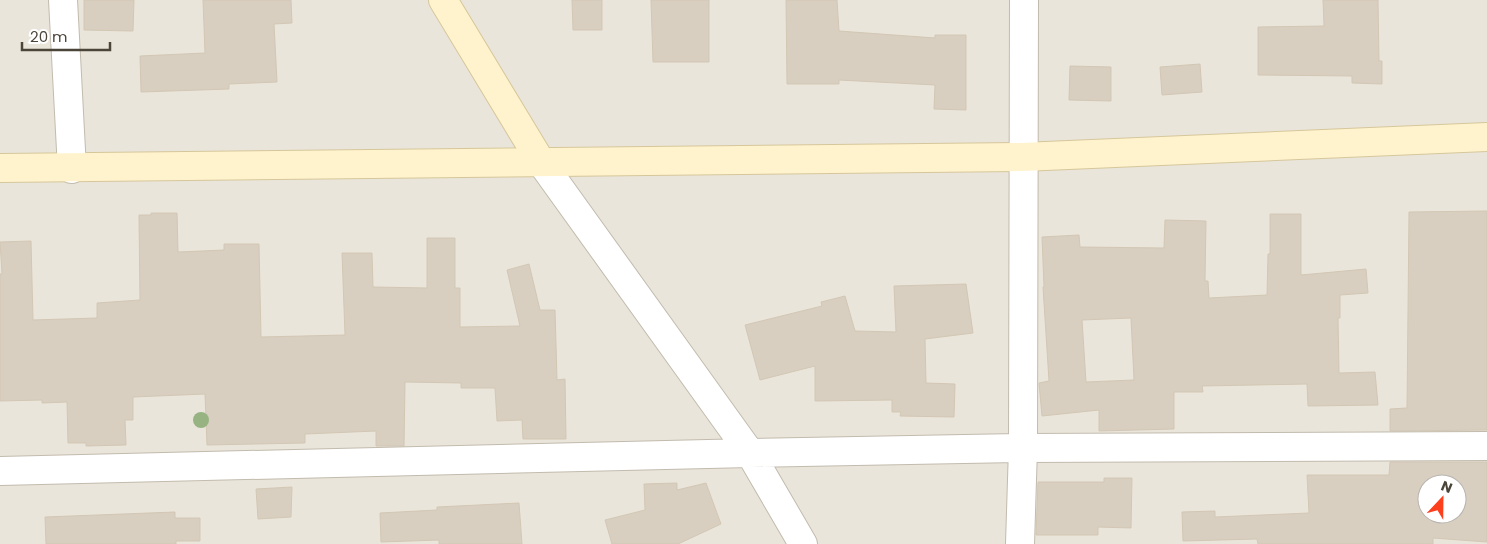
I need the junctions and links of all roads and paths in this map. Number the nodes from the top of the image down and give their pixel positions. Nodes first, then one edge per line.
1 (62, 0) edge
2 (443, 0) edge
3 (1024, 0) edge
4 (1487, 137) edge
5 (1022, 157) junction
6 (541, 162) junction
7 (0, 168) edge
8 (72, 169) junction
9 (1487, 446) edge
10 (1023, 448) junction
11 (750, 453) junction
12 (0, 471) edge
13 (802, 544) edge
14 (1020, 544) edge

1 - 8 street
2 - 6 street
3 - 5 street
4 - 5 street
5 - 6 street
5 - 10 street
6 - 8 street
6 - 11 street
7 - 8 street
9 - 10 street
10 - 11 street
10 - 14 street
11 - 12 street
11 - 13 street

